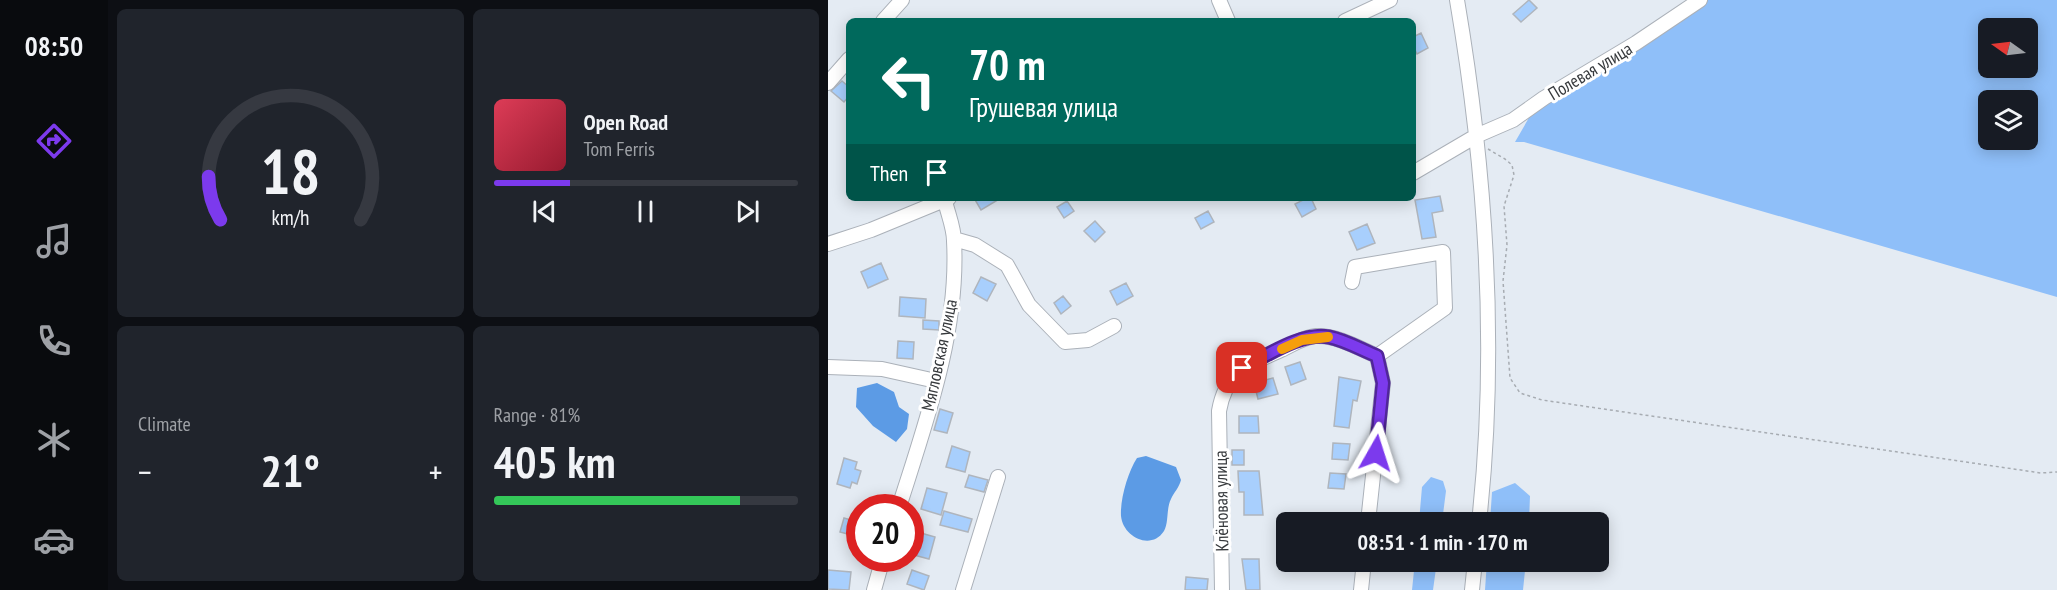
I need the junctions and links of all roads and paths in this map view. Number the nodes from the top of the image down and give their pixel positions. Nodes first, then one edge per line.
1 (902, 0) edge
2 (1219, 0) edge
3 (1390, 0) edge
4 (1457, 0) edge
5 (1700, 0) edge
6 (886, 18) edge
7 (1227, 18) edge
8 (1351, 18) edge
9 (846, 62) edge
10 (828, 83) edge
11 (1477, 140) junction
12 (1416, 171) edge
13 (942, 201) edge
14 (947, 201) edge
15 (954, 239) junction
16 (828, 244) edge
17 (1352, 282) dead end
18 (1114, 326) dead end
19 (1377, 356) junction
20 (828, 367) edge
21 (936, 381) junction
22 (2057, 472) edge
23 (998, 477) dead end
24 (903, 494) edge
25 (1369, 512) edge
26 (1480, 512) edge
27 (879, 572) edge
28 (1363, 572) edge
29 (1474, 572) edge
30 (873, 590) edge
31 (963, 590) edge
32 (1222, 590) edge
33 (1361, 590) edge
34 (1472, 590) edge

1 - 6 street
2 - 7 street
3 - 8 street
4 - 11 street
5 - 11 street, Полевая улица
9 - 10 street
11 - 12 street, Полевая улица
11 - 22 path
11 - 26 street
13 - 16 street
14 - 15 street, Мягловская улица
15 - 18 street
15 - 21 street, Мягловская улица
17 - 19 street
19 - 25 street
19 - 32 street, Клёновая улица
20 - 21 street
21 - 24 street, Мягловская улица
23 - 31 street
27 - 30 street
28 - 33 street
29 - 34 street

